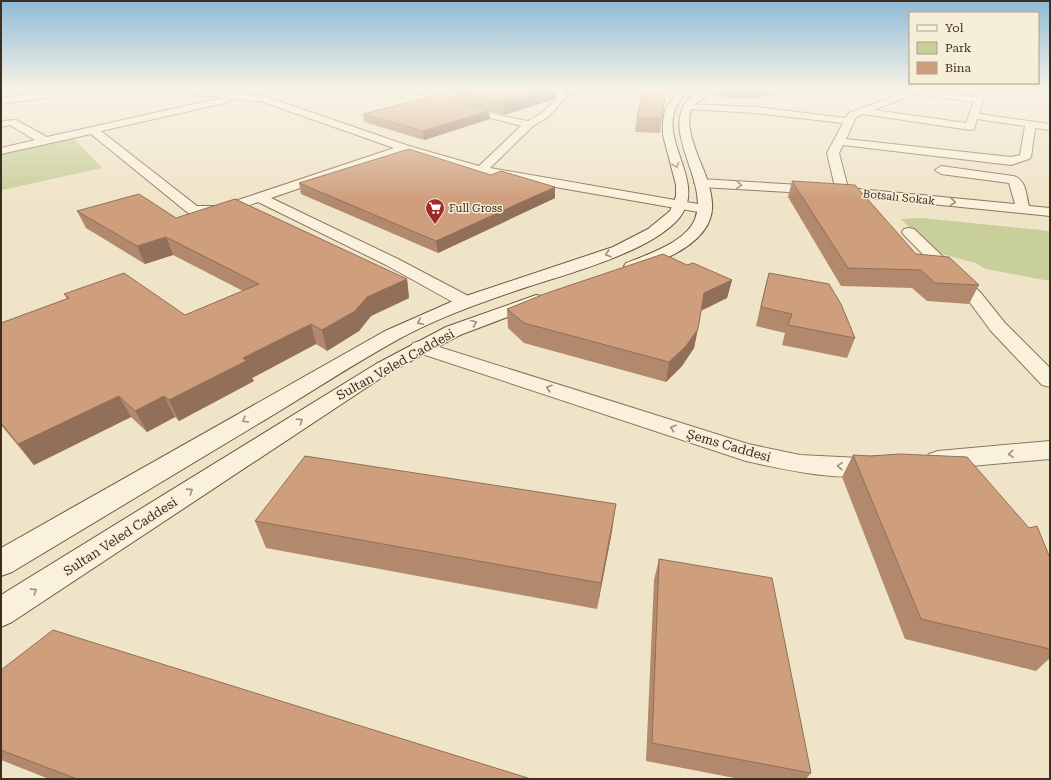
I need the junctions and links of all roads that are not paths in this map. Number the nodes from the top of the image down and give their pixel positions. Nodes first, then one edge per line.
1 (20, 126) edge
2 (109, 126) edge
3 (342, 126) edge
4 (526, 126) edge
5 (668, 126) edge
6 (685, 126) edge
7 (846, 126) edge
8 (1031, 126) edge
9 (93, 130) junction
10 (45, 141) junction
11 (839, 141) junction
12 (405, 148) junction
13 (1, 151) edge
14 (481, 170) junction
15 (941, 170) dead end
16 (700, 183) junction
17 (842, 191) junction
18 (258, 197) junction
19 (680, 205) junction
20 (704, 209) junction
21 (1023, 209) junction
22 (1050, 212) edge
23 (909, 232) dead end
24 (611, 274) edge
25 (552, 294) edge
26 (466, 302) junction
27 (420, 347) junction
28 (1050, 380) edge
29 (1050, 450) edge
30 (1, 562) edge
31 (1, 612) edge

1 - 10 street
2 - 9 street
3 - 12 street
4 - 14 street
5 -> 19 street
6 - 16 street
7 - 11 street
8 - 11 street
9 - 10 street
9 - 18 street
10 - 13 street
11 - 17 street
12 - 14 street
12 - 18 street
14 - 19 street
15 - 21 street
16 -> 17 street, Botsalı Sokak
16 - 20 street
17 -> 21 street, Botsalı Sokak
18 - 26 street
19 - 20 street
19 -> 26 street, Sultan Veled Caddesi
20 - 24 street
21 - 22 street, Botsalı Sokak
23 - 28 street
27 -> 25 street, Sultan Veled Caddesi
26 -> 30 street, Sultan Veled Caddesi
29 -> 27 street, Şems Caddesi
31 -> 27 street, Sultan Veled Caddesi

